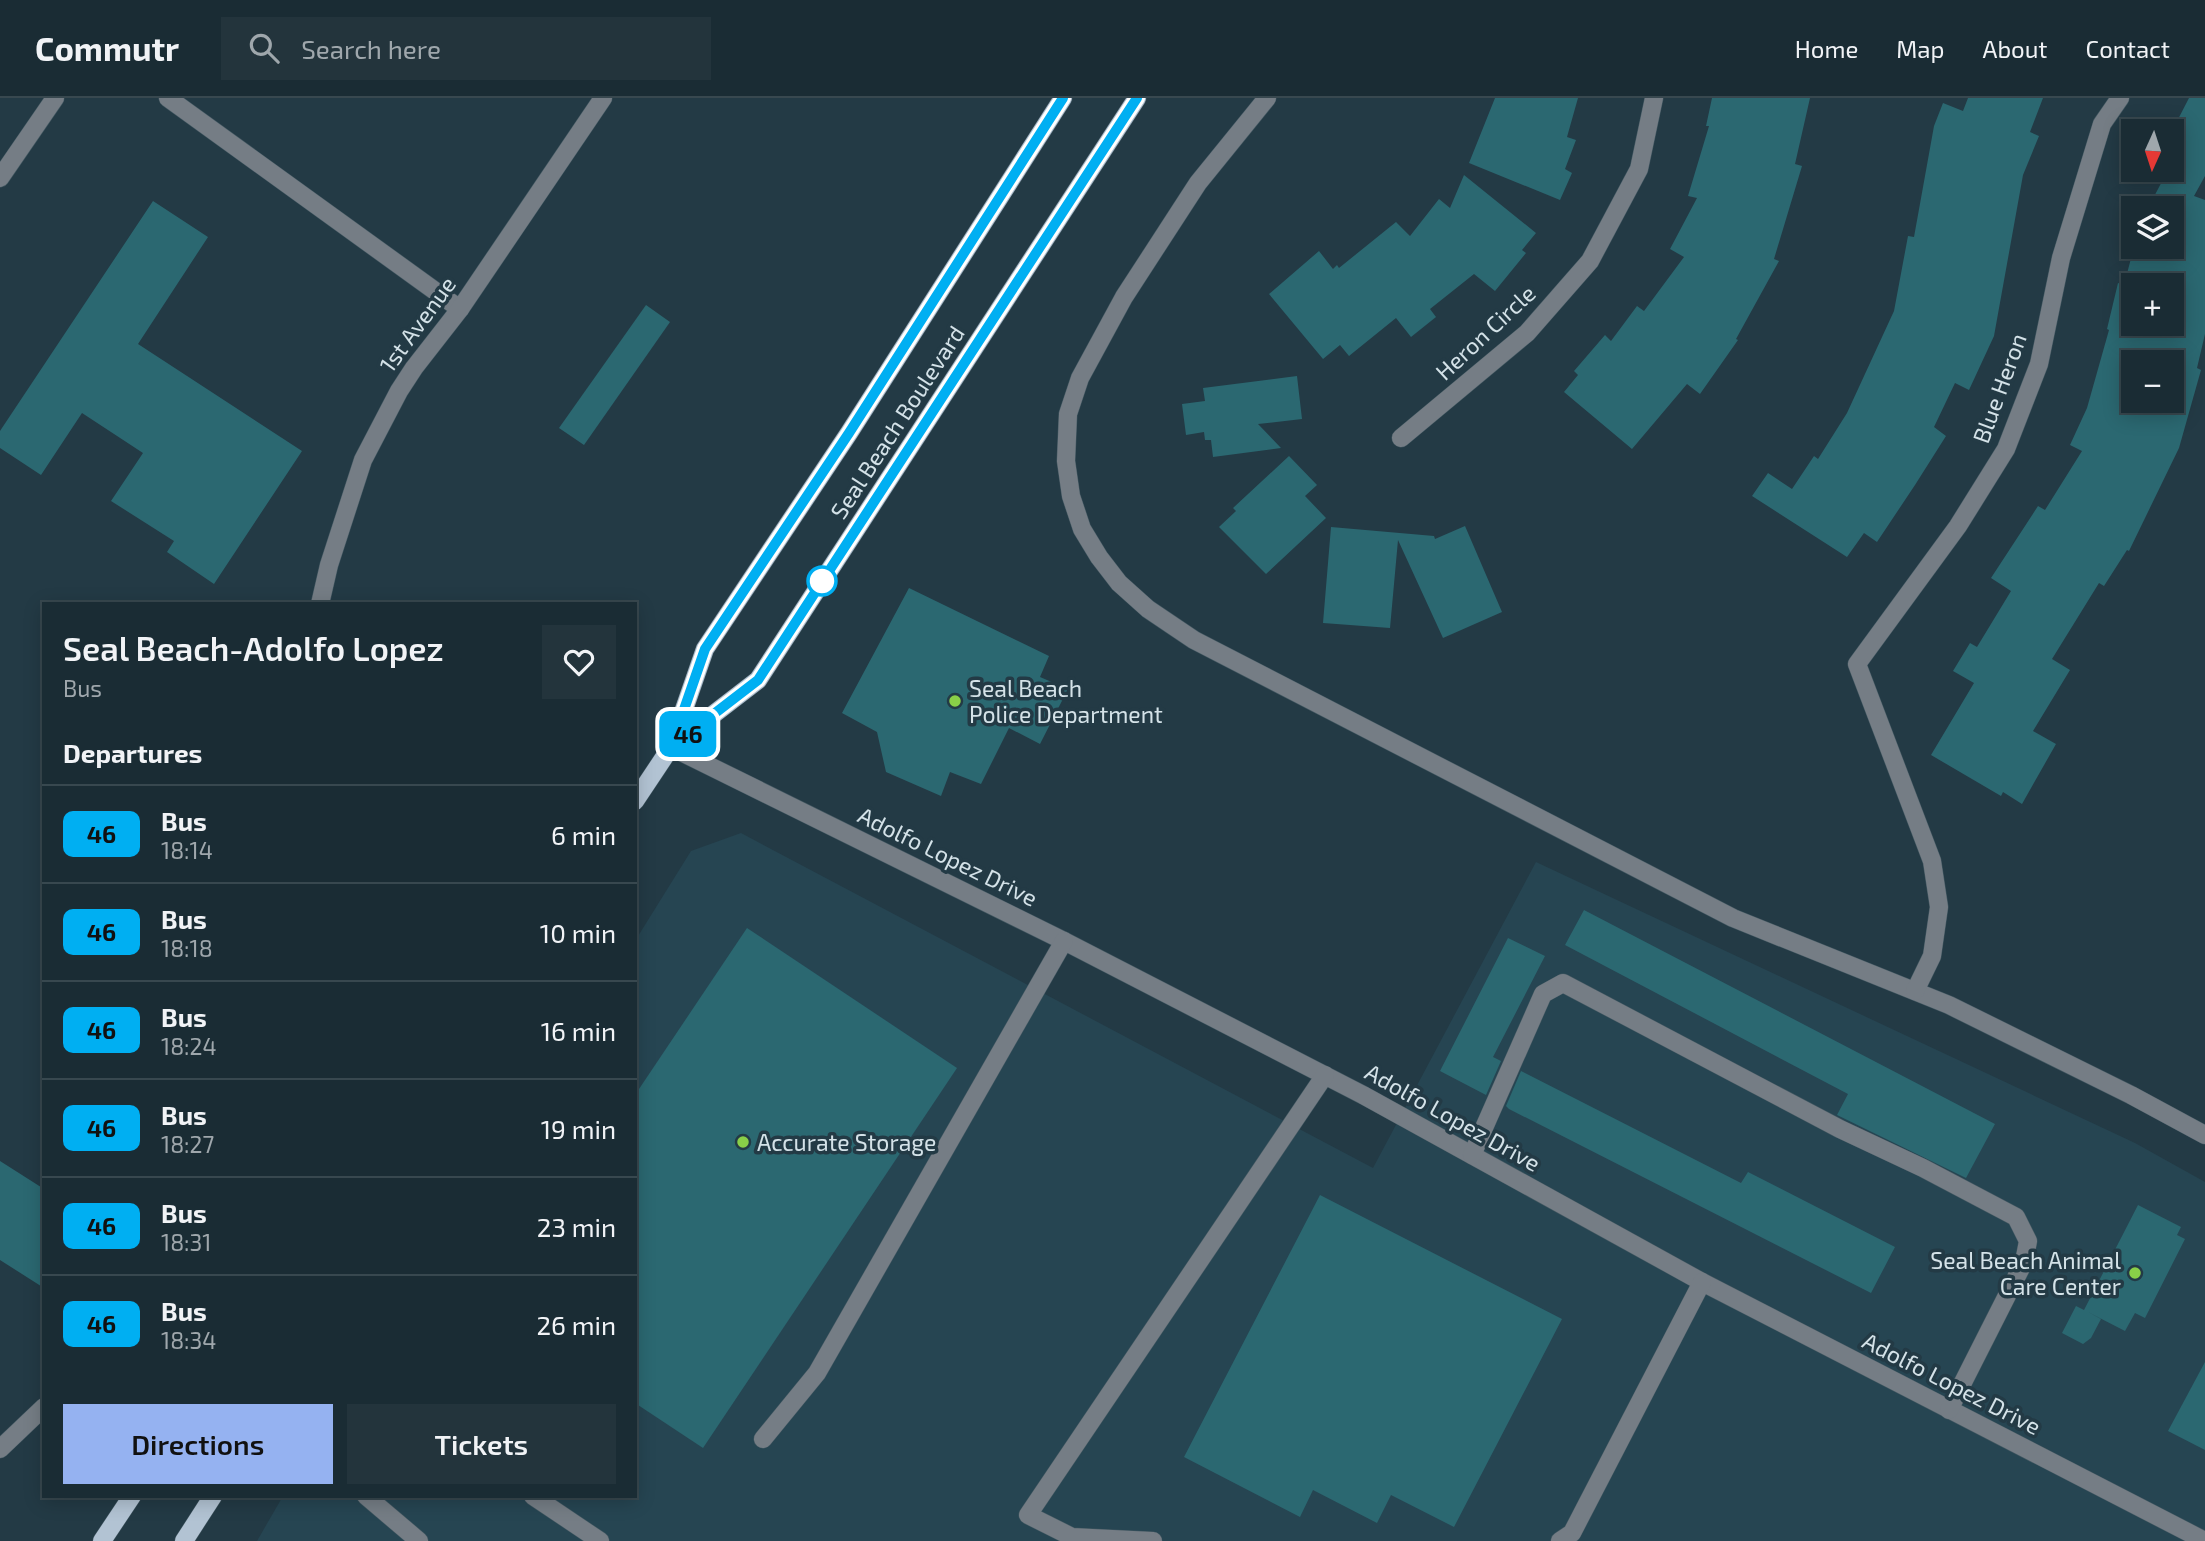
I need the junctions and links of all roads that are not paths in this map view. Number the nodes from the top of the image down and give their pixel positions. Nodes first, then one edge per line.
1 (55, 98) edge
2 (168, 98) edge
3 (603, 98) edge
4 (1063, 98) edge
5 (1137, 98) edge
6 (1267, 98) edge
7 (1654, 98) edge
8 (2120, 98) edge
9 (0, 178) edge
10 (460, 309) junction
11 (1401, 438) dead end
12 (320, 602) edge
13 (671, 747) junction
14 (637, 798) edge
15 (1064, 941) junction
16 (1915, 991) junction
17 (1325, 1075) junction
18 (2205, 1135) edge
19 (1472, 1155) junction
20 (1702, 1282) junction
21 (42, 1409) edge
22 (1950, 1410) junction
23 (763, 1439) dead end
24 (0, 1449) edge
25 (131, 1498) edge
26 (212, 1498) edge
27 (368, 1498) edge
28 (536, 1498) edge
29 (102, 1541) edge
30 (184, 1541) edge
31 (419, 1541) edge
32 (600, 1541) edge
33 (1153, 1541) edge
34 (1560, 1541) edge
35 (2205, 1541) edge

1 - 9 street
2 - 10 street
3 - 10 street, 1st Avenue
4 - 13 main road, Seal Beach Boulevard
5 - 13 main road, Seal Beach Boulevard
6 - 16 street
7 - 11 street, Heron Circle
8 - 16 street, Blue Heron
10 - 12 street, 1st Avenue
13 - 14 main road, Seal Beach Boulevard
13 - 15 street, Adolfo Lopez Drive
15 - 17 street, Adolfo Lopez Drive
15 - 23 street
16 - 18 street
17 - 19 street, Adolfo Lopez Drive
17 - 33 street
19 - 20 street, Adolfo Lopez Drive
19 - 22 street
20 - 22 street, Adolfo Lopez Drive
20 - 34 street
21 - 24 street
22 - 35 street, Adolfo Lopez Drive
25 - 29 main road
26 - 30 main road
27 - 31 street
28 - 32 street

